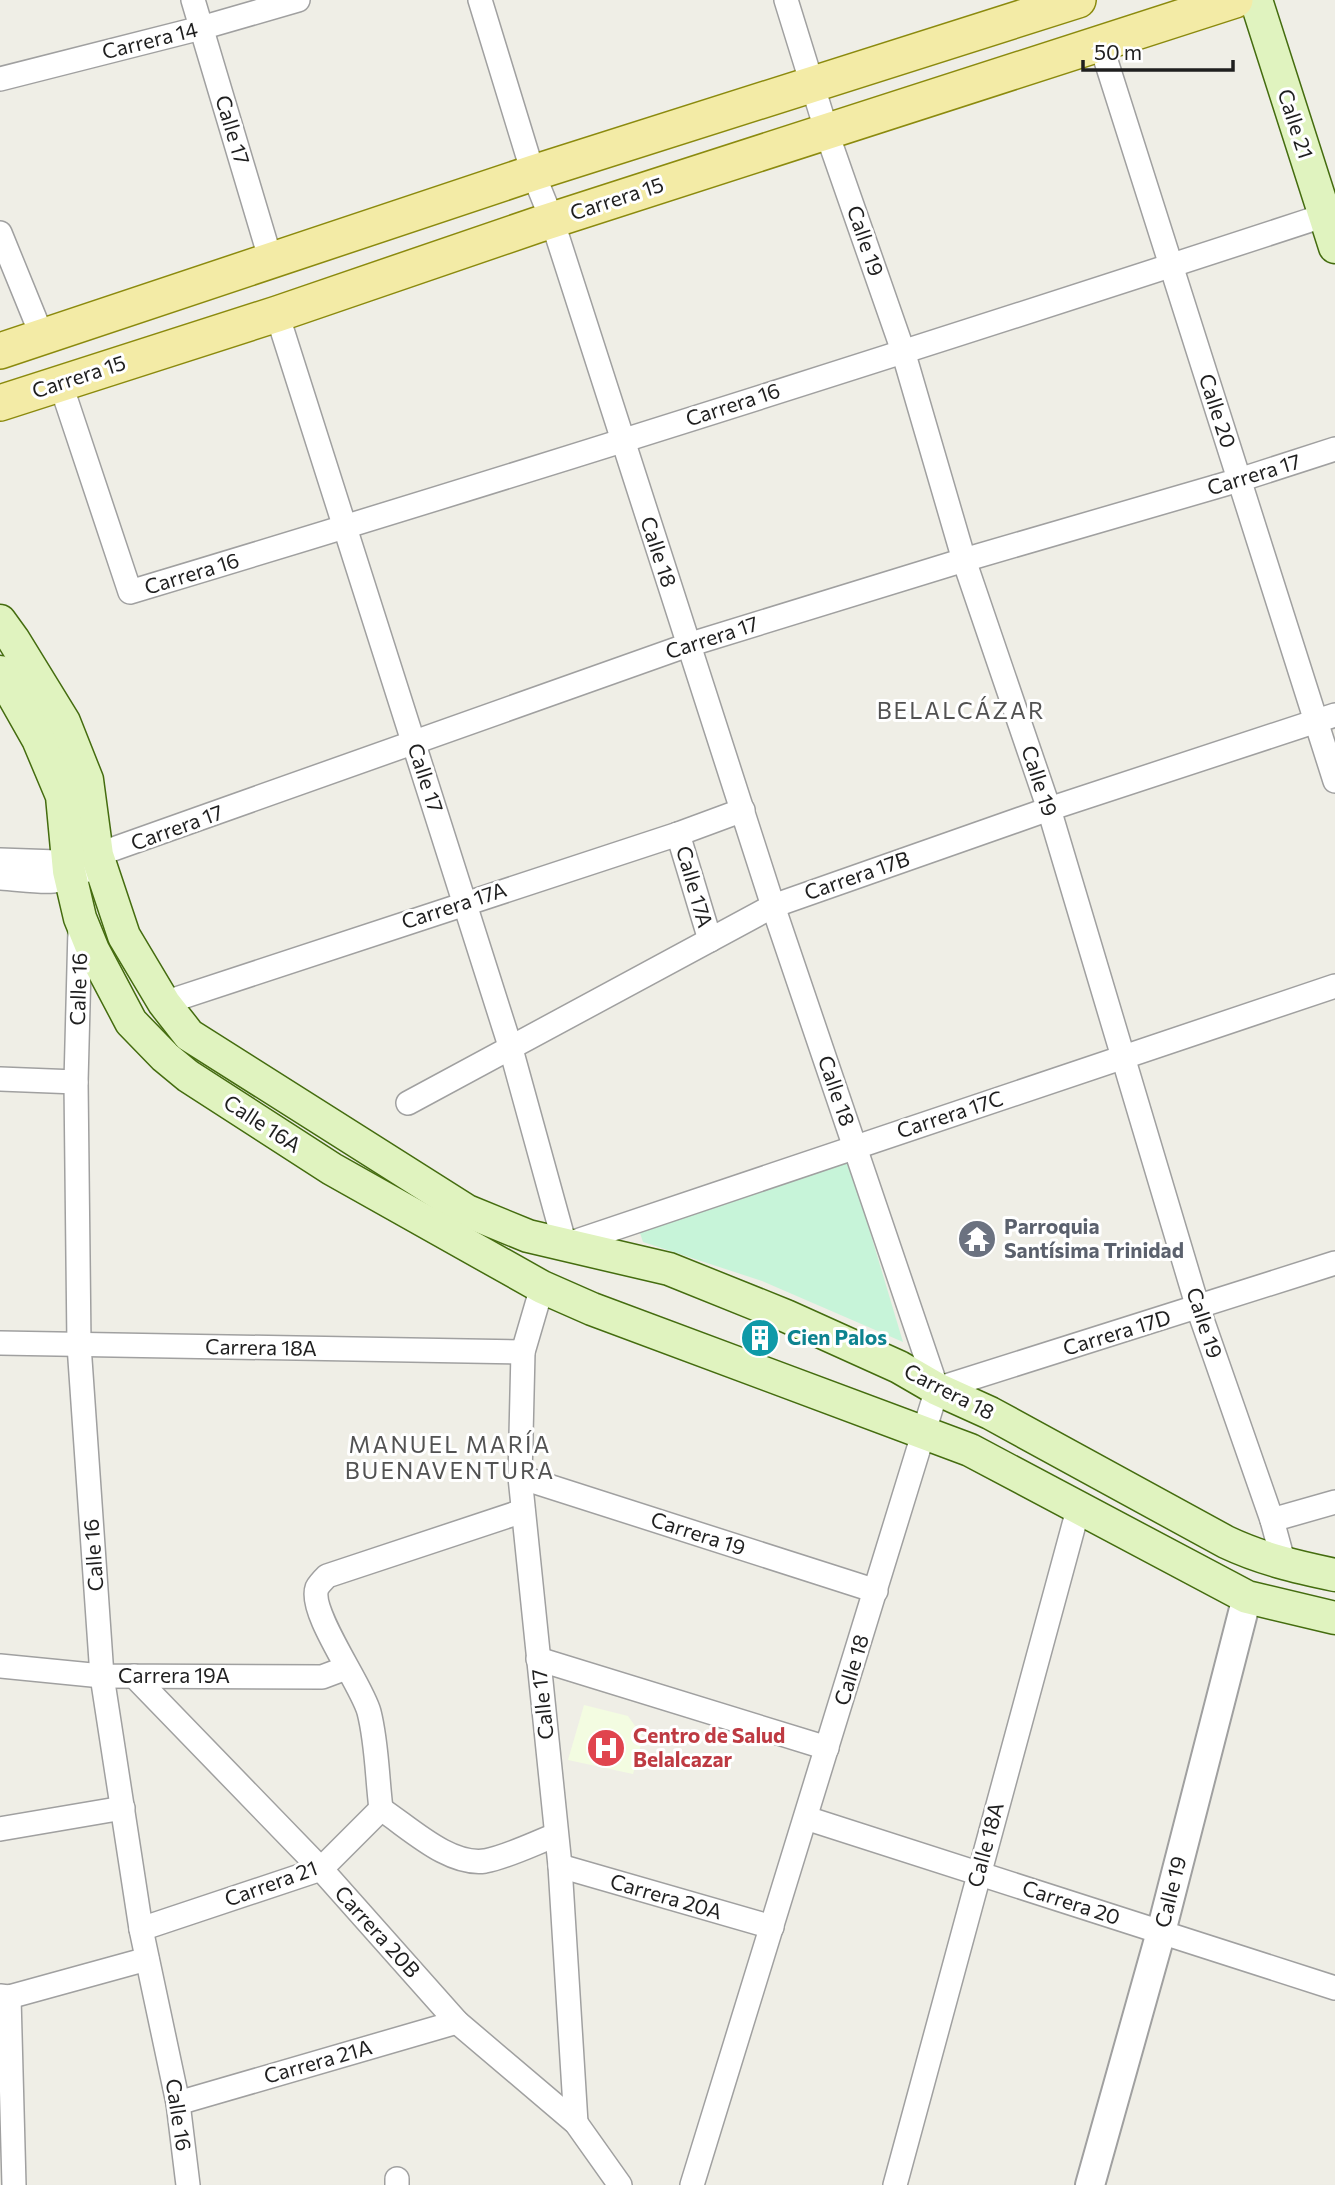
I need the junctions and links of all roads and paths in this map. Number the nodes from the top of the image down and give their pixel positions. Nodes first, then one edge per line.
1 (193, 0) edge
2 (299, 0) edge
3 (480, 0) edge
4 (786, 0) edge
5 (1077, 0) edge
6 (1235, 0) edge
7 (1256, 0) edge
8 (201, 28) junction
9 (1100, 42) junction
10 (0, 79) edge
11 (813, 83) junction
12 (827, 131) junction
13 (533, 173) junction
14 (1330, 214) edge
15 (552, 220) junction
16 (0, 233) edge
17 (1335, 247) edge
18 (271, 261) junction
19 (1171, 267) junction
20 (277, 314) junction
21 (42, 336) junction
22 (0, 351) edge
23 (903, 351) junction
24 (60, 382) junction
25 (0, 403) edge
26 (622, 440) junction
27 (1335, 449) edge
28 (1239, 481) junction
29 (345, 527) junction
30 (964, 560) junction
31 (0, 621) edge
32 (688, 645) junction
33 (0, 672) edge
34 (1325, 718) edge
35 (414, 743) junction
36 (1335, 780) edge
37 (1049, 809) junction
38 (743, 810) junction
39 (678, 834) junction
40 (0, 860) edge
41 (78, 865) junction
42 (0, 878) edge
43 (464, 902) junction
44 (773, 905) junction
45 (80, 918) junction
46 (710, 940) junction
47 (1335, 985) edge
48 (164, 1003) junction
49 (511, 1049) junction
50 (1123, 1058) junction
51 (0, 1079) edge
52 (76, 1082) junction
53 (408, 1103) dead end
54 (855, 1146) junction
55 (565, 1245) junction
56 (1335, 1263) edge
57 (542, 1287) junction
58 (1198, 1308) junction
59 (0, 1343) edge
60 (79, 1345) junction
61 (523, 1352) junction
62 (937, 1389) junction
63 (925, 1432) junction
64 (520, 1477) junction
65 (1335, 1502) edge
66 (1079, 1506) junction
67 (523, 1511) junction
68 (1272, 1520) junction
69 (1284, 1564) junction
70 (1330, 1571) edge
71 (876, 1591) junction
72 (1255, 1600) junction
73 (1335, 1618) edge
74 (1335, 1631) edge
75 (538, 1659) junction
76 (0, 1666) edge
77 (346, 1668) junction
78 (102, 1676) junction
79 (134, 1676) junction
80 (827, 1748) junction
81 (123, 1808) junction
82 (381, 1809) junction
83 (806, 1818) junction
84 (0, 1829) edge
85 (556, 1835) junction
86 (560, 1866) junction
87 (321, 1869) junction
88 (978, 1872) junction
89 (772, 1927) junction
90 (141, 1929) junction
91 (1161, 1932) junction
92 (147, 1959) junction
93 (1335, 1988) edge
94 (4, 1996) edge
95 (457, 2022) junction
96 (178, 2103) junction
97 (576, 2123) junction
98 (14, 2185) edge
99 (188, 2185) edge
100 (620, 2185) edge
101 (692, 2185) edge
102 (895, 2185) edge
103 (1090, 2185) edge

1 - 8 street, Calle 17
2 - 8 street, Carrera 14
3 - 13 street, Calle 18
4 - 11 street, Calle 19
5 - 11 main road
6 - 9 main road, Carrera 15
7 - 14 main road, Calle 21
8 - 10 street, Carrera 14
8 - 18 street, Calle 17
9 - 12 main road, Carrera 15
9 - 19 street, Calle 20
11 - 12 street, Calle 19
11 - 13 main road
12 - 15 main road, Carrera 15
12 - 23 street, Calle 19
13 - 15 street, Calle 18
13 - 18 main road
14 - 17 main road, Calle 21
14 - 19 street, Carrera 16
15 - 20 main road, Carrera 15
15 - 26 street, Calle 18
16 - 21 street
18 - 21 main road
19 - 23 street, Carrera 16
19 - 28 street, Calle 20
20 - 24 main road, Carrera 15
20 - 29 street, Calle 17
21 - 22 main road
23 - 26 street, Carrera 16
23 - 30 street, Calle 19
24 - 25 main road, Carrera 15
24 - 29 street, Carrera 16
26 - 29 street, Carrera 16
26 - 32 street, Calle 18
27 - 28 street, Carrera 17
28 - 30 street, Carrera 17
28 - 34 street, Calle 20
29 - 35 street, Calle 17
30 - 32 street, Carrera 17
30 - 37 street, Calle 19
31 - 41 main road
32 - 35 street, Carrera 17
32 - 38 street, Calle 18
33 - 41 main road
34 - 36 street, Calle 20
34 - 37 street, Carrera 17B
35 - 41 street, Carrera 17
35 - 43 street, Calle 17
37 - 44 street, Carrera 17B
37 - 50 street, Calle 19
38 - 39 street, Carrera 17A
38 - 44 street, Calle 18
39 - 43 street, Carrera 17A
39 - 46 street, Calle 17A
40 - 41 street, Carrera 17
41 - 42 street, Carrera 17
41 - 45 main road, Calle 16A
41 - 48 main road, Calle 16A
43 - 48 street, Carrera 17A
43 - 49 street, Calle 17
44 - 46 street, Carrera 17B
44 - 54 street, Calle 18
45 - 52 street, Calle 16
45 - 57 main road, Calle 16A
46 - 49 street, Carrera 17B
47 - 50 street, Carrera 17C
48 - 55 main road, Calle 16A
49 - 53 street, Carrera 17B
49 - 55 street, Calle 17
50 - 54 street, Carrera 17C
50 - 58 street, Calle 19
51 - 52 street
52 - 60 street, Calle 16
54 - 55 street, Carrera 17C
54 - 62 street, Calle 18
55 - 62 main road, Carrera 18
56 - 58 street, Carrera 17D
57 - 61 street, Calle 17
57 - 63 main road, Carrera 18
58 - 62 street, Carrera 17D
58 - 68 street, Calle 19
59 - 60 street, Carrera 18A
60 - 61 street, Carrera 18A
60 - 78 street, Calle 16
61 - 64 street, Calle 17
62 - 63 street, Calle 18
62 - 69 main road, Carrera 18
63 - 66 main road, Carrera 18
63 - 71 street, Calle 18
64 - 67 street, Calle 17
64 - 71 street, Carrera 19
65 - 68 street
66 - 72 main road, Carrera 18
66 - 88 street, Calle 18A
67 - 75 street, Calle 17
67 - 77 street
68 - 69 street, Calle 19
69 - 70 main road, Carrera 18
71 - 80 street, Calle 18
72 - 73 main road, Carrera 18
72 - 74 street, Carrera 18
72 - 91 street, Calle 19
75 - 80 street
75 - 85 street, Calle 17
76 - 78 street, Carrera 19A
77 - 79 street, Carrera 19A
77 - 82 street
78 - 79 street, Carrera 19A
78 - 81 street, Calle 16
79 - 87 street, Carrera 20B
80 - 83 street, Calle 18
81 - 84 street
81 - 90 street, Calle 16
82 - 85 street
82 - 87 street, Carrera 21
83 - 88 street, Carrera 20
83 - 89 street, Calle 18
85 - 86 street, Calle 17
86 - 89 street, Carrera 20A
86 - 97 street, Calle 17
87 - 90 street, Carrera 21
87 - 95 street, Carrera 20B
88 - 91 street, Carrera 20
88 - 102 street, Calle 18A
89 - 101 street, Calle 18
90 - 92 street, Calle 16
91 - 93 street, Carrera 20
91 - 103 street, Calle 19
92 - 94 street
92 - 96 street, Calle 16
94 - 98 street
95 - 96 street, Carrera 21A
95 - 97 street, Carrera 20B
96 - 99 street, Calle 16
97 - 100 street, Carrera 20B

